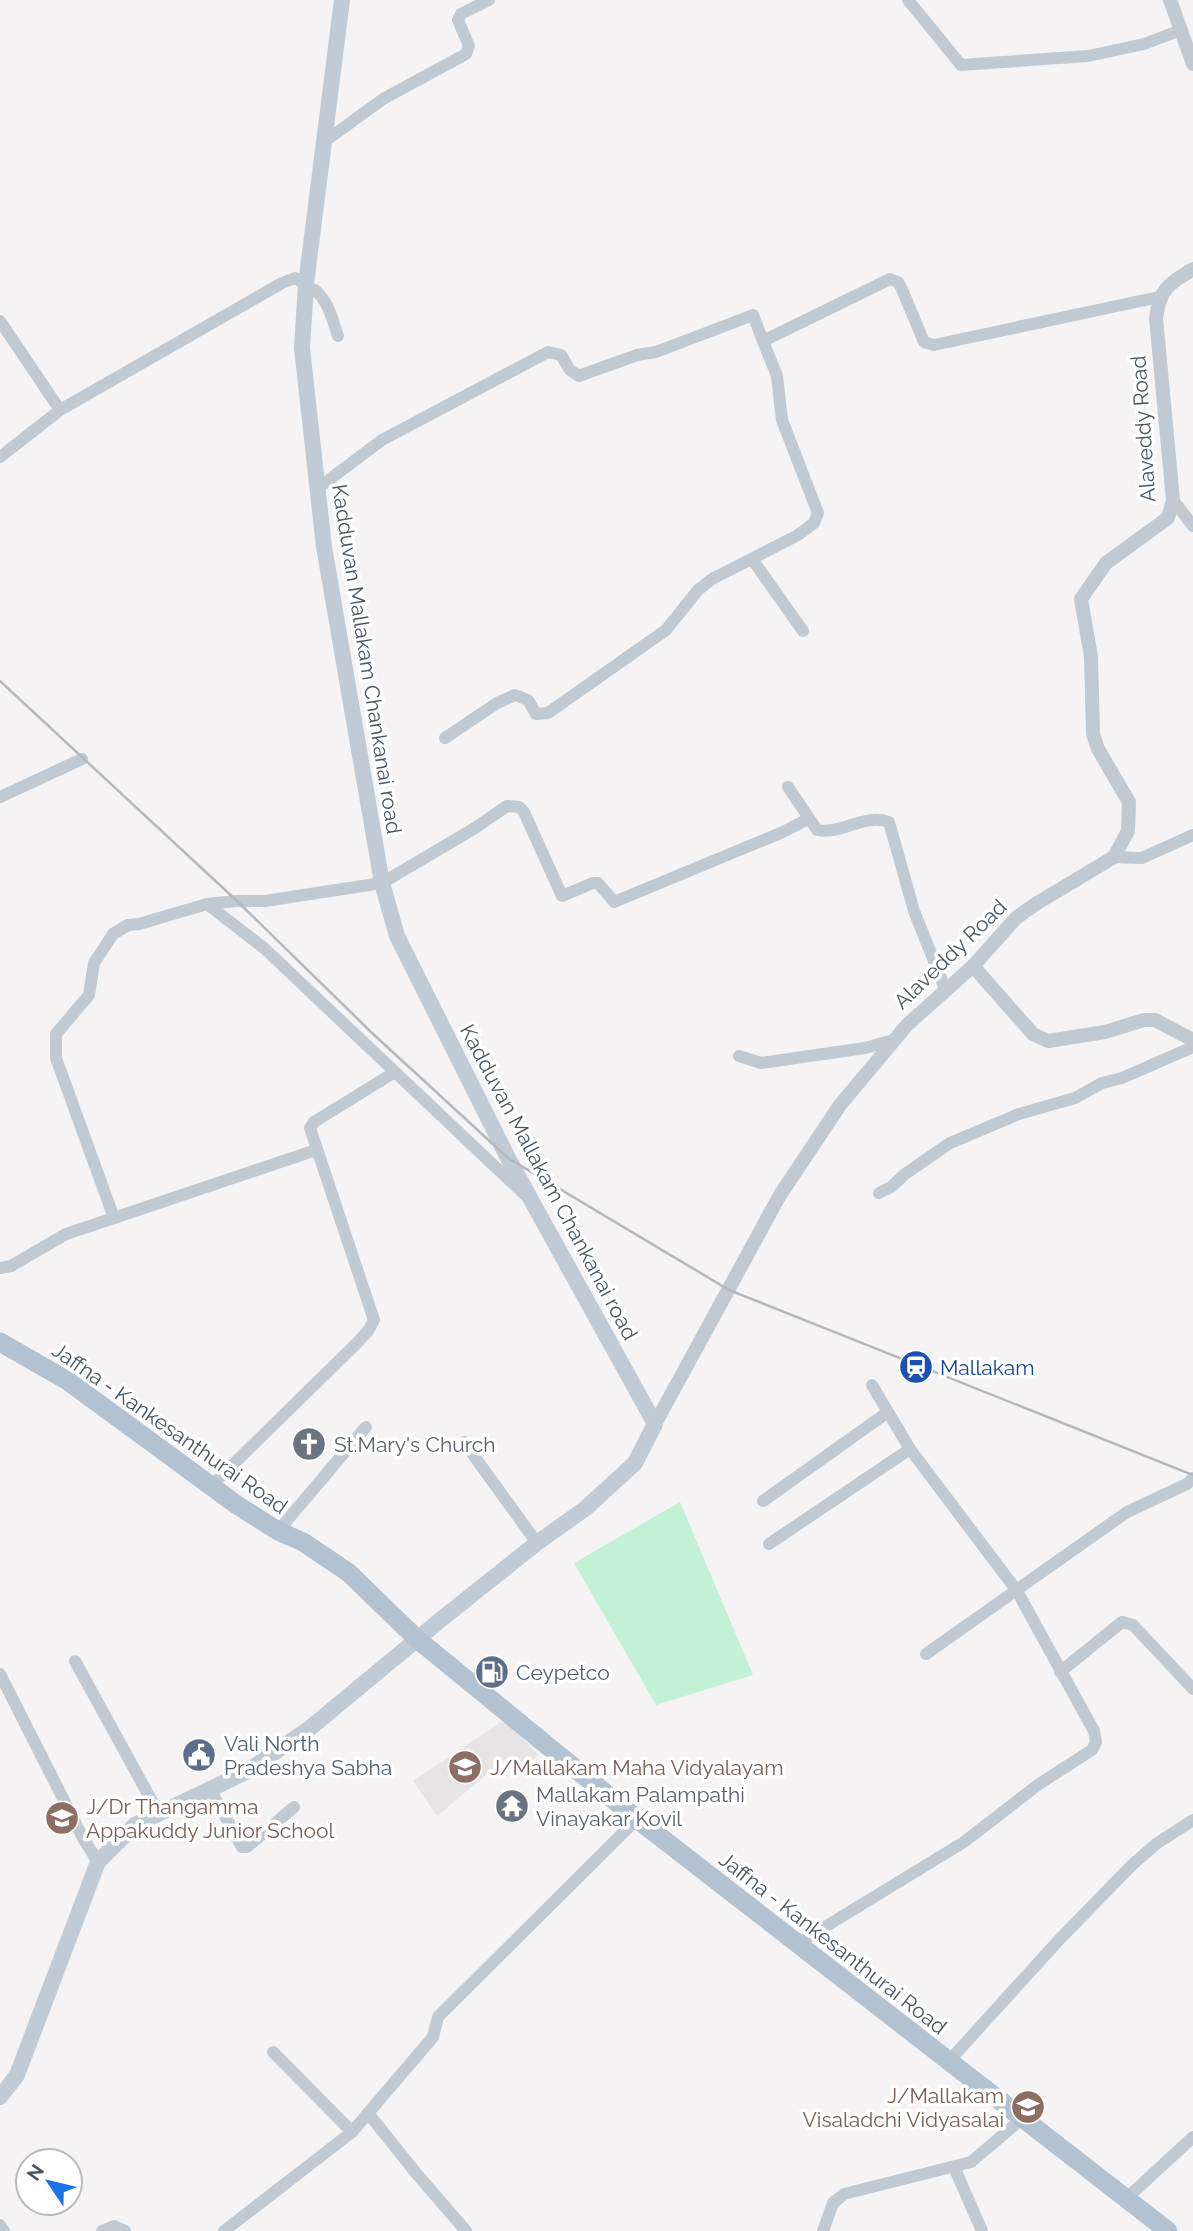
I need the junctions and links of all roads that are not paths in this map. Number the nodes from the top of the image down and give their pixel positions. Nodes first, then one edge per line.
1 (342, 0) edge
2 (489, 0) edge
3 (908, 0) edge
4 (1170, 0) edge
5 (1181, 30) junction
6 (1193, 64) edge
7 (324, 142) junction
8 (1193, 269) edge
9 (306, 289) junction
10 (1159, 297) junction
11 (0, 321) edge
12 (338, 336) dead end
13 (763, 341) junction
14 (60, 410) junction
15 (0, 457) edge
16 (318, 488) junction
17 (1173, 499) junction
18 (1193, 526) edge
19 (752, 559) junction
20 (803, 631) dead end
21 (445, 738) dead end
22 (82, 760) dead end
23 (788, 787) dead end
24 (0, 797) edge
25 (808, 819) junction
26 (1193, 835) edge
27 (1114, 857) junction
28 (382, 883) junction
29 (207, 904) junction
30 (973, 966) junction
31 (946, 991) junction
32 (893, 1040) junction
33 (1193, 1040) edge
34 (1193, 1047) edge
35 (739, 1056) dead end
36 (395, 1072) junction
37 (316, 1150) junction
38 (879, 1193) dead end
39 (533, 1203) junction
40 (114, 1218) junction
41 (0, 1268) edge
42 (0, 1342) edge
43 (872, 1385) dead end
44 (888, 1412) junction
45 (655, 1424) junction
46 (366, 1427) dead end
47 (464, 1442) dead end
48 (910, 1449) junction
49 (1190, 1485) edge
50 (211, 1486) junction
51 (763, 1501) dead end
52 (278, 1531) junction
53 (537, 1543) junction
54 (769, 1544) dead end
55 (1017, 1591) junction
56 (418, 1640) junction
57 (926, 1654) dead end
58 (75, 1661) dead end
59 (1060, 1672) junction
60 (0, 1674) edge
61 (1193, 1689) edge
62 (210, 1789) junction
63 (293, 1807) dead end
64 (159, 1814) junction
65 (637, 1819) junction
66 (1193, 1820) edge
67 (98, 1862) junction
68 (797, 1944) junction
69 (273, 2052) dead end
70 (949, 2061) junction
71 (0, 2096) edge
72 (369, 2113) junction
73 (1023, 2118) junction
74 (352, 2132) junction
75 (1193, 2137) edge
76 (954, 2167) junction
77 (1127, 2199) junction
78 (0, 2225) edge
79 (4, 2231) edge
80 (102, 2231) edge
81 (125, 2231) edge
82 (224, 2231) edge
83 (466, 2231) edge
84 (823, 2231) edge
85 (982, 2231) edge
86 (1168, 2231) edge

1 - 7 main road, Kadduvan Mallakam Chankanai road
2 - 7 street
3 - 5 street
4 - 5 street
5 - 6 street
7 - 9 main road, Kadduvan Mallakam Chankanai road
8 - 10 street
9 - 12 street
9 - 14 street
9 - 16 main road, Kadduvan Mallakam Chankanai road
10 - 13 street
10 - 17 street, Alaveddy Road
11 - 14 street
13 - 16 street
13 - 19 street
14 - 15 street
16 - 28 main road, Kadduvan Mallakam Chankanai road
17 - 18 street
17 - 27 street, Alaveddy Road
19 - 20 street
19 - 21 street
22 - 24 street
23 - 25 street
25 - 28 street
25 - 31 street
26 - 27 street
27 - 30 street, Alaveddy Road
28 - 29 street
28 - 39 main road, Kadduvan Mallakam Chankanai road
29 - 36 street
29 - 40 street
30 - 31 street, Alaveddy Road
30 - 33 street
31 - 32 street, Alaveddy Road
32 - 35 street
32 - 45 street, Alaveddy Road
34 - 38 street
36 - 37 street
36 - 39 street
37 - 40 street
37 - 50 street
39 - 45 main road, Kadduvan Mallakam Chankanai road
40 - 41 street
42 - 50 main road, Jaffna - Kankesanthurai Road
43 - 44 street
44 - 48 street
44 - 51 street
45 - 53 main road
46 - 52 street
47 - 53 street
48 - 54 street
48 - 55 street
49 - 55 street
50 - 52 main road, Jaffna - Kankesanthurai Road
52 - 56 main road, Jaffna - Kankesanthurai Road
53 - 56 main road
55 - 57 street
55 - 59 street
56 - 62 main road
56 - 65 main road, Jaffna - Kankesanthurai Road
58 - 64 street
59 - 61 street
59 - 68 street
60 - 67 street
62 - 63 street
62 - 64 main road
64 - 67 main road
65 - 68 main road, Jaffna - Kankesanthurai Road
65 - 72 street
66 - 70 street
67 - 71 main road
68 - 70 main road, Jaffna - Kankesanthurai Road
69 - 74 street
70 - 73 main road, Jaffna - Kankesanthurai Road
72 - 74 street
72 - 83 street
73 - 76 street
73 - 77 main road, Jaffna - Kankesanthurai Road
74 - 82 street
75 - 77 street
76 - 84 street
76 - 85 street
77 - 86 main road, Jaffna - Kankesanthurai Road
78 - 79 street
80 - 81 street

